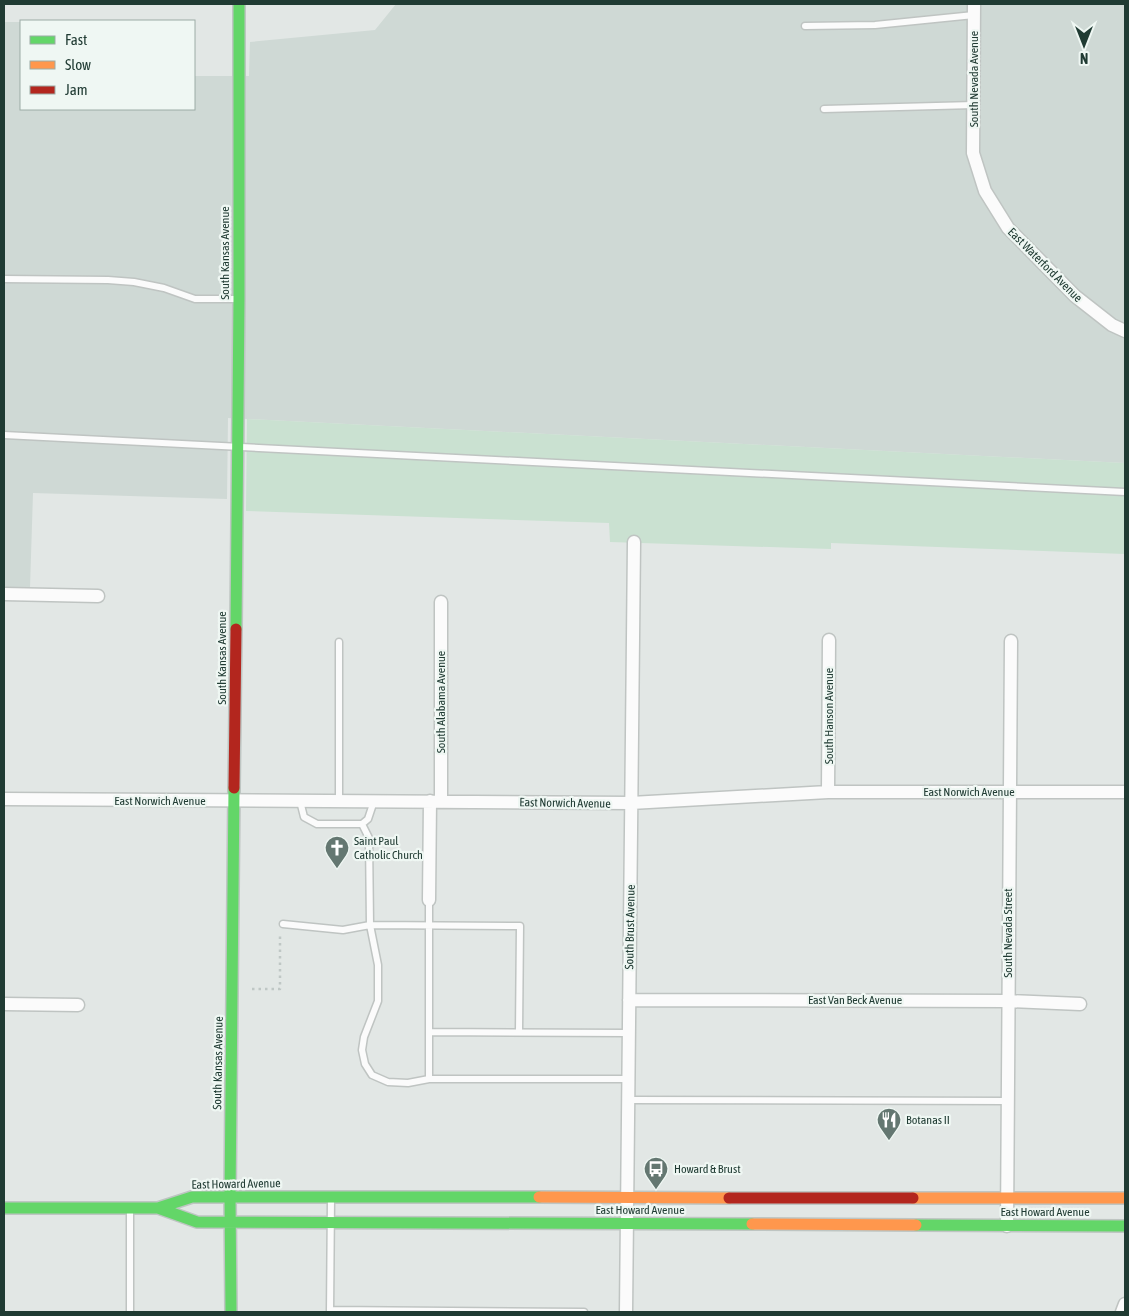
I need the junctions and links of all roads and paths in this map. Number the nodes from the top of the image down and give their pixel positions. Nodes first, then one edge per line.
1 (239, 4) edge
2 (974, 10) edge
3 (805, 26) dead end
4 (974, 105) junction
5 (824, 110) dead end
6 (973, 153) joint
7 (4, 279) edge
8 (239, 300) junction
9 (1125, 331) edge
10 (4, 436) edge
11 (237, 446) junction
12 (1125, 492) edge
13 (634, 542) dead end
14 (4, 594) edge
15 (98, 596) dead end
16 (441, 602) dead end
17 (829, 640) dead end
18 (1011, 641) dead end
19 (339, 642) dead end
20 (828, 792) junction
21 (1009, 792) junction
22 (1125, 792) edge
23 (4, 799) edge
24 (235, 802) junction
25 (300, 802) junction
26 (339, 802) junction
27 (374, 802) junction
28 (435, 802) junction
29 (631, 803) junction
30 (362, 824) junction
31 (429, 900) joint
32 (282, 924) joint
33 (370, 925) junction
34 (429, 925) junction
35 (252, 989) dead end
36 (629, 1000) junction
37 (1008, 1001) junction
38 (4, 1004) edge
39 (1080, 1004) dead end
40 (78, 1005) dead end
41 (429, 1032) junction
42 (519, 1032) junction
43 (629, 1033) junction
44 (429, 1079) junction
45 (629, 1079) junction
46 (628, 1100) junction
47 (1007, 1101) junction
48 (230, 1196) junction
49 (332, 1197) junction
50 (628, 1197) junction
51 (1006, 1198) junction
52 (1125, 1198) edge
53 (4, 1208) edge
54 (130, 1208) junction
55 (158, 1208) junction
56 (823, 1211) junction
57 (230, 1222) junction
58 (330, 1223) junction
59 (627, 1224) junction
60 (1007, 1226) junction
61 (1125, 1226) edge
62 (1125, 1304) edge
63 (330, 1311) edge
64 (130, 1312) edge
65 (231, 1312) edge
66 (584, 1312) edge
67 (626, 1312) edge
68 (1122, 1312) edge

1 - 8 main road, South Kansas Avenue
2 - 3 lane
2 - 4 street, South Nevada Avenue
4 - 5 lane
4 - 6 street, South Nevada Avenue
6 - 9 street, East Waterford Avenue
7 - 8 lane
8 - 11 main road, South Kansas Avenue
10 - 11 lane
11 - 12 lane
11 - 24 main road, South Kansas Avenue
13 - 29 street, South Brust Avenue
14 - 15 street
16 - 28 street, South Alabama Avenue
17 - 20 street, South Hanson Avenue
18 - 21 street, South Nevada Street
19 - 26 lane
20 - 21 street, East Norwich Avenue
20 - 29 street, East Norwich Avenue
21 - 22 street, East Norwich Avenue
21 - 37 street, South Nevada Street
23 - 24 street, East Norwich Avenue
24 - 25 street, East Norwich Avenue
24 - 48 main road, South Kansas Avenue
25 - 26 street, East Norwich Avenue
25 - 30 lane
26 - 27 street, East Norwich Avenue
27 - 28 street, East Norwich Avenue
27 - 30 lane
28 - 29 street, East Norwich Avenue
28 - 31 street, South Alabama Avenue
29 - 36 street, South Brust Avenue
30 - 33 lane
31 - 34 lane
32 - 33 lane
32 - 35 path
33 - 34 lane
33 - 44 lane
34 - 41 lane
34 - 42 lane
36 - 37 street, East Van Beck Avenue
36 - 43 street, South Brust Avenue
37 - 39 street, East Van Beck Avenue
37 - 47 street, South Nevada Street
38 - 40 street
41 - 42 lane
41 - 44 lane
42 - 43 lane
43 - 45 street, South Brust Avenue
44 - 45 lane
45 - 46 street, South Brust Avenue
46 - 47 lane
46 - 50 street, South Brust Avenue
47 - 51 street, South Nevada Street
48 - 49 main road, East Howard Avenue
48 - 55 main road, East Howard Avenue
48 - 57 main road, South Kansas Avenue
49 - 50 main road, East Howard Avenue
49 - 58 lane
50 - 56 main road, East Howard Avenue
50 - 59 street, South Brust Avenue
51 - 52 main road, East Howard Avenue
51 - 56 main road, East Howard Avenue
51 - 60 street, South Nevada Street
53 - 54 main road, East Howard Avenue
54 - 55 main road, East Howard Avenue
54 - 64 lane
55 - 57 main road, East Howard Avenue
56 - 59 main road, East Howard Avenue
56 - 60 main road, East Howard Avenue
57 - 58 main road, East Howard Avenue
57 - 65 main road, South Kansas Avenue
58 - 59 main road, East Howard Avenue
58 - 63 lane
59 - 67 street, South Brust Avenue
60 - 61 main road, East Howard Avenue
62 - 68 street
63 - 66 lane

